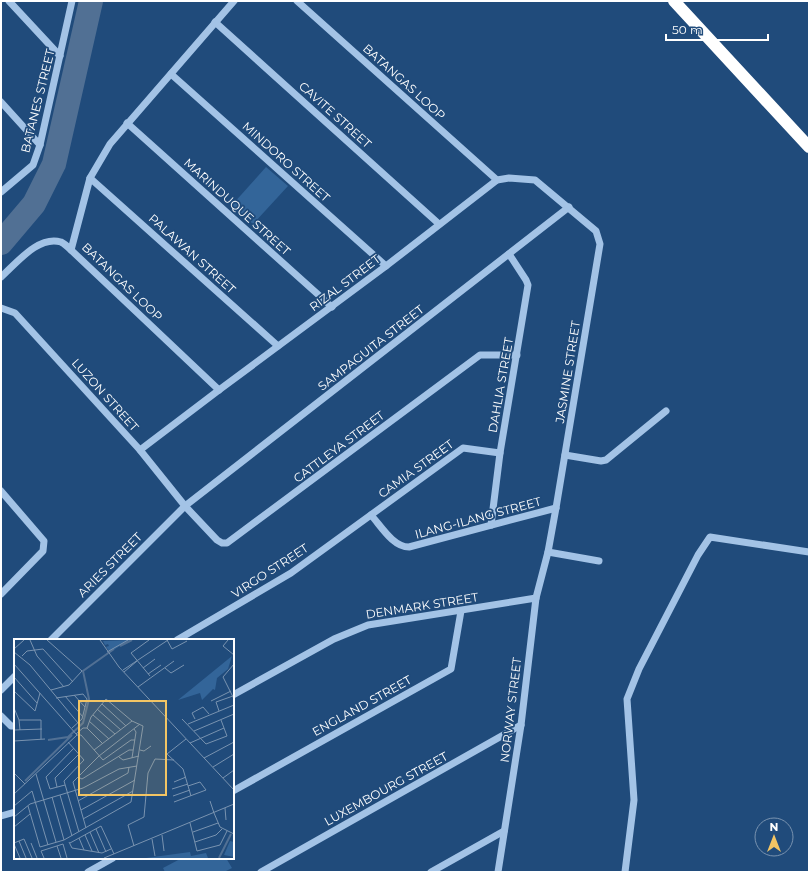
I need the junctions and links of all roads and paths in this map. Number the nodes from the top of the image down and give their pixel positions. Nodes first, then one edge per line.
1 (9, 1) edge
2 (72, 1) edge
3 (234, 1) edge
4 (297, 1) edge
5 (674, 1) edge
6 (215, 22) junction
7 (60, 56) junction
8 (171, 74) junction
9 (1, 102) edge
10 (127, 123) junction
11 (40, 145) junction
12 (809, 147) edge
13 (90, 178) junction
14 (497, 180) junction
15 (1, 192) edge
16 (569, 207) junction
17 (439, 224) junction
18 (71, 250) junction
19 (509, 254) junction
20 (386, 266) junction
21 (1, 277) edge
22 (332, 307) junction
23 (1, 308) edge
24 (278, 346) junction
25 (518, 355) junction
26 (219, 390) junction
27 (666, 411) dead end
28 (140, 450) junction
29 (500, 453) junction
30 (565, 455) junction
31 (1, 491) edge
32 (185, 506) junction
33 (556, 508) junction
34 (371, 515) junction
35 (491, 525) junction
36 (548, 552) junction
37 (809, 552) edge
38 (599, 561) dead end
39 (1, 594) edge
40 (536, 598) junction
41 (461, 611) junction
42 (52, 639) edge
43 (179, 639) edge
44 (14, 677) edge
45 (1, 690) edge
46 (234, 694) edge
47 (1, 716) edge
48 (521, 725) junction
49 (14, 726) edge
50 (234, 790) edge
51 (14, 812) edge
52 (1, 816) edge
53 (504, 831) junction
54 (111, 859) edge
55 (88, 872) edge
56 (261, 872) edge
57 (431, 872) edge
58 (498, 872) edge
59 (625, 872) edge

1 - 7 street
2 - 7 street, BATANES STREET
3 - 6 street, BATANGAS LOOP
4 - 14 street, BATANGAS LOOP
5 - 12 highway
6 - 8 street, BATANGAS LOOP
6 - 17 street, CAVITE STREET
7 - 11 street, BATANES STREET
8 - 10 street, BATANGAS LOOP
8 - 20 street, MINDORO STREET
9 - 11 street
10 - 13 street, BATANGAS LOOP
10 - 22 street, MARINDUQUE STREET
11 - 15 street, BATANES STREET
13 - 18 street, BATANGAS LOOP
13 - 24 street, PALAWAN STREET
14 - 16 street
14 - 17 street, RIZAL STREET
16 - 19 street, SAMPAGUITA STREET
16 - 30 street, JASMINE STREET
17 - 20 street, RIZAL STREET
18 - 21 street
18 - 26 street, BATANGAS LOOP
19 - 25 street, DAHLIA STREET
19 - 32 street, SAMPAGUITA STREET
20 - 22 street, RIZAL STREET
22 - 24 street, RIZAL STREET
23 - 28 street, LUZON STREET
24 - 26 street, RIZAL STREET
25 - 29 street, DAHLIA STREET
25 - 32 street, CATTLEYA STREET
26 - 28 street, RIZAL STREET
27 - 30 street
28 - 32 street, LUZON STREET
29 - 34 street, CAMIA STREET
29 - 35 street, DAHLIA STREET
30 - 33 street, JASMINE STREET
31 - 39 street
32 - 42 street, ARIES STREET
33 - 35 street, ILANG-ILANG STREET
33 - 36 street, JASMINE STREET
34 - 35 street, ILANG-ILANG STREET
34 - 43 street, VIRGO STREET
36 - 38 street
36 - 40 street, NORWAY STREET
37 - 59 street
40 - 41 street, DENMARK STREET
40 - 48 street, NORWAY STREET
41 - 46 street, DENMARK STREET
41 - 50 street, ENGLAND STREET
44 - 45 street
47 - 49 street
48 - 53 street, NORWAY STREET
48 - 56 street, LUXEMBOURG STREET
51 - 52 street
53 - 57 street
53 - 58 street, NORWAY STREET
54 - 55 street

